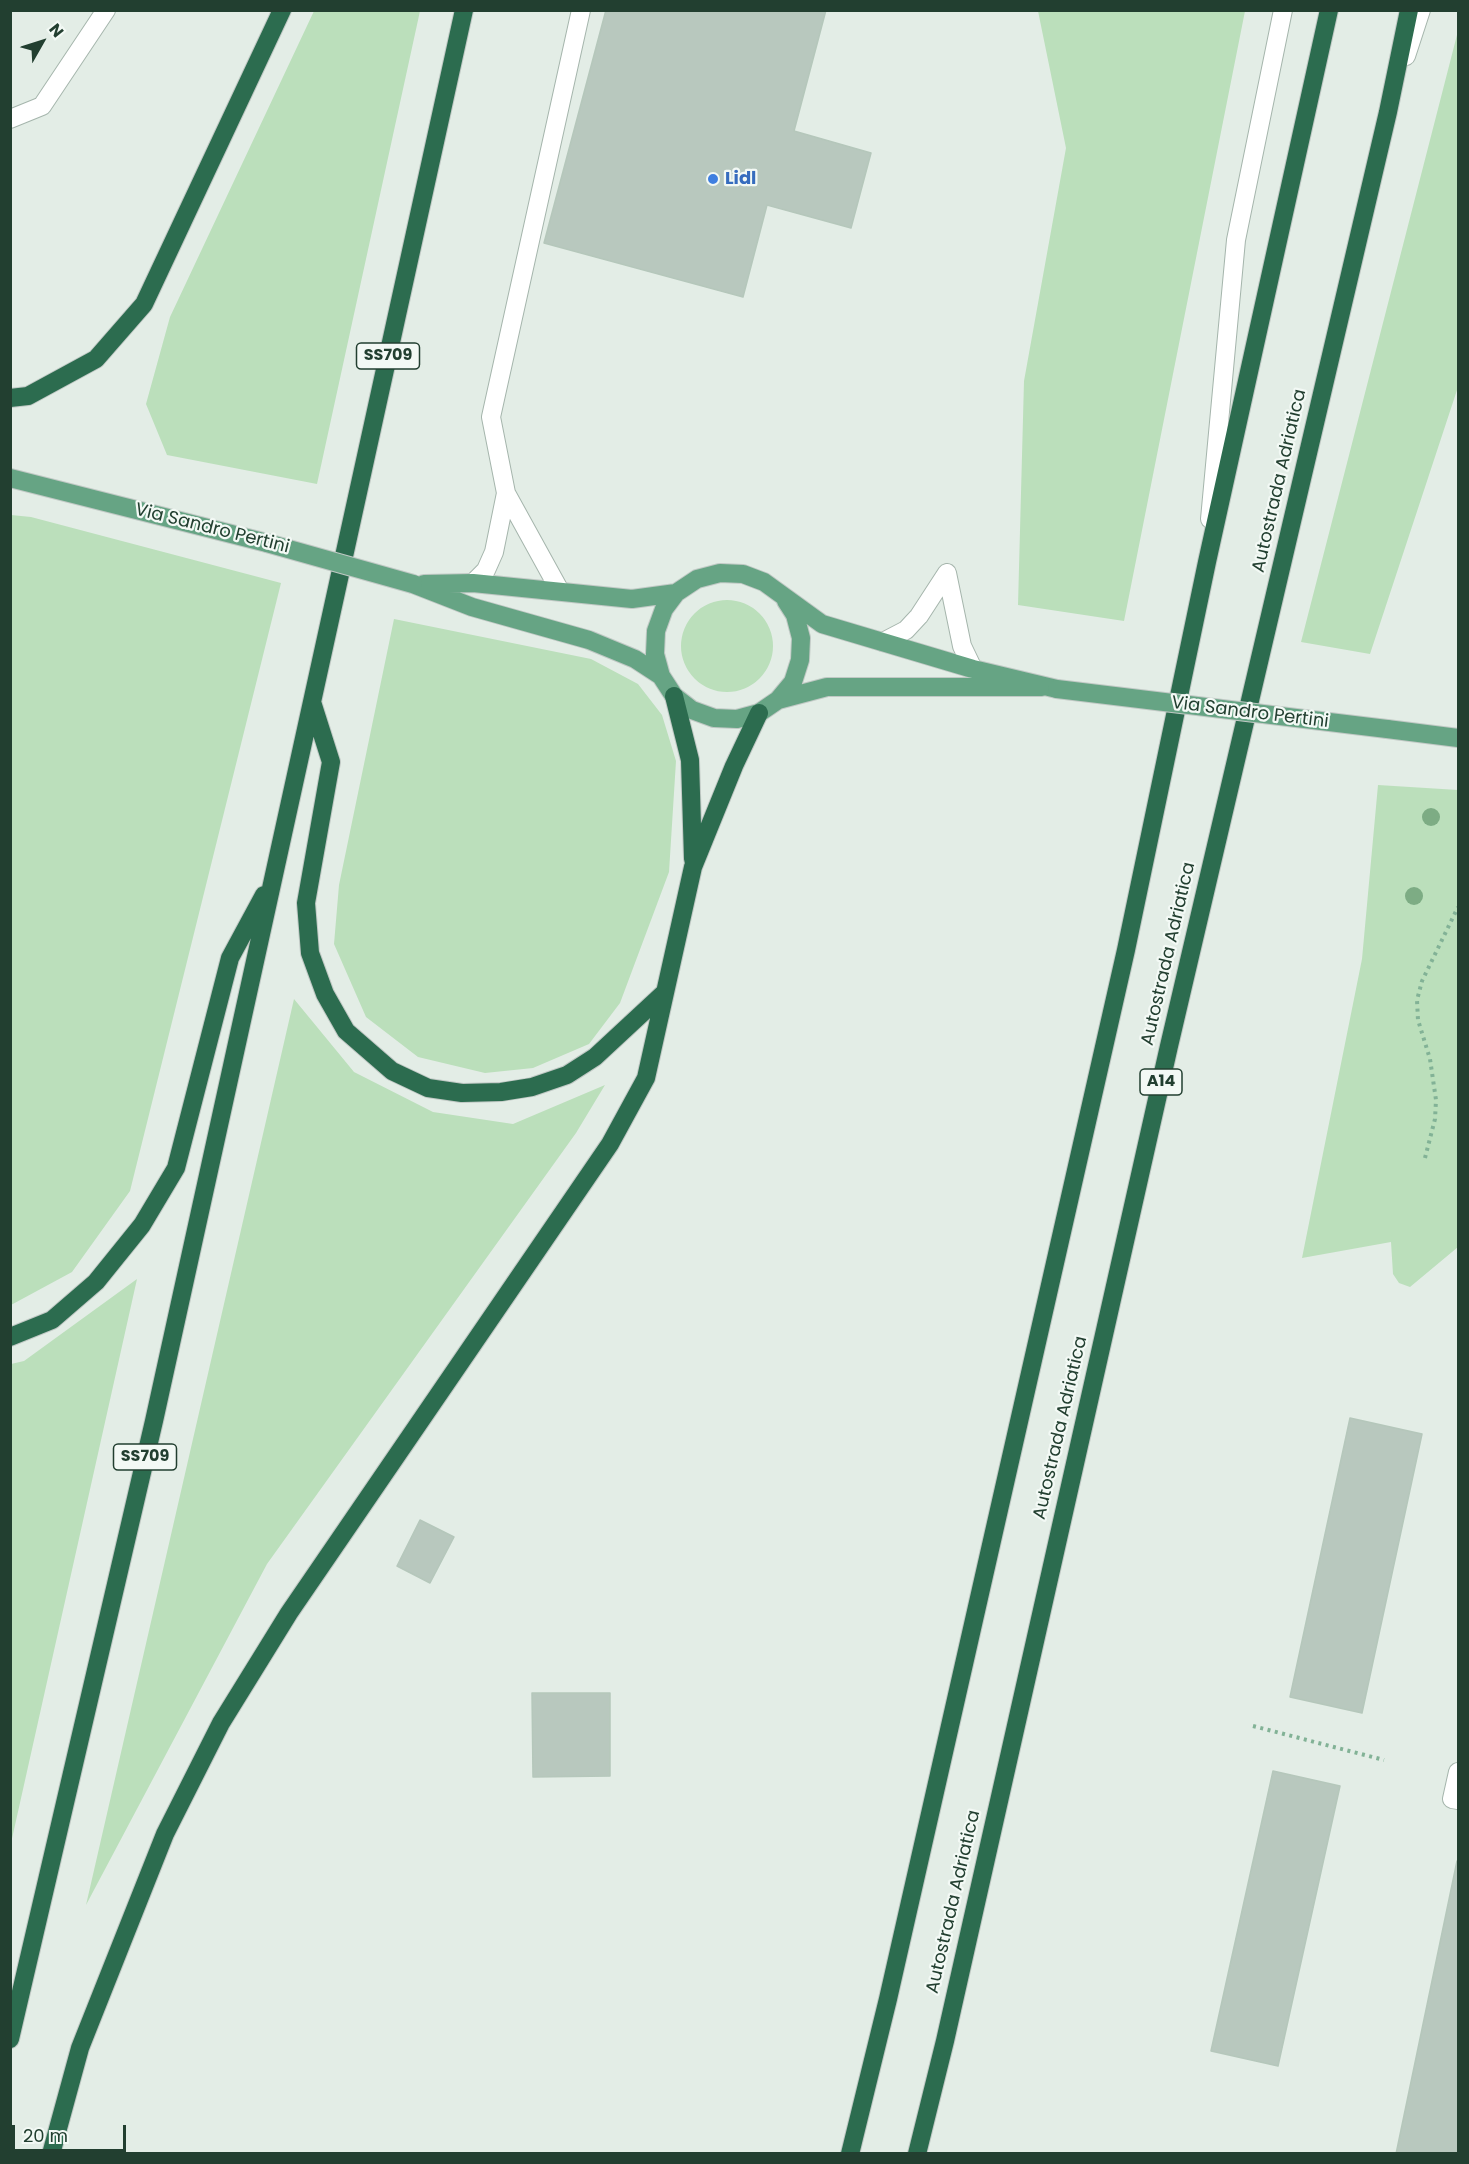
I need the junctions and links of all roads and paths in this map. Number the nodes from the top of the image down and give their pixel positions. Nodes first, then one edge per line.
1 (106, 10) edge
2 (282, 10) edge
3 (464, 10) edge
4 (581, 10) edge
5 (1283, 10) edge
6 (1329, 10) edge
7 (1409, 10) edge
8 (1421, 10) edge
9 (1388, 112) junction
10 (10, 119) edge
11 (10, 398) edge
12 (10, 478) edge
13 (506, 493) junction
14 (1207, 562) junction
15 (473, 583) junction
16 (413, 584) junction
17 (560, 591) junction
18 (676, 593) junction
19 (782, 596) junction
20 (883, 642) junction
21 (973, 669) junction
22 (661, 676) junction
23 (1050, 688) junction
24 (674, 696) junction
25 (778, 700) junction
26 (312, 702) junction
27 (759, 713) junction
28 (1458, 738) edge
29 (693, 867) junction
30 (275, 875) junction
31 (1458, 907) edge
32 (664, 993) junction
33 (1425, 1158) dead end
34 (10, 1337) edge
35 (1253, 1726) dead end
36 (1384, 1760) dead end
37 (1458, 1772) edge
38 (1458, 1800) edge
39 (10, 2039) edge
40 (51, 2154) edge
41 (850, 2154) edge
42 (917, 2154) edge

1 - 10 street
2 - 11 highway
3 - 26 highway, SS709
4 - 13 street
5 - 14 street
6 - 14 highway
7 - 9 highway, Autostrada Adriatica / A14
8 - 9 street
9 - 42 highway, Autostrada Adriatica / A14
12 - 16 main road, Via Sandro Pertini, bridge
13 - 15 street
13 - 17 street
14 - 41 highway
15 - 16 main road, Via Sandro Pertini
15 - 17 main road, Via Sandro Pertini
16 - 22 main road, Via Sandro Pertini
17 - 18 main road, Via Sandro Pertini
18 - 19 main road, Via Sandro Pertini
18 - 22 main road, Via Sandro Pertini
19 - 20 main road, Via Sandro Pertini
19 - 25 main road, Via Sandro Pertini
20 - 21 main road, Via Sandro Pertini
20 - 21 street
21 - 23 main road, Via Sandro Pertini
22 - 24 main road, Via Sandro Pertini
23 - 25 main road, Via Sandro Pertini
23 - 28 main road, Via Sandro Pertini, bridge
24 - 27 main road, Via Sandro Pertini
24 - 29 highway
25 - 27 main road, Via Sandro Pertini
26 - 30 highway, SS709
26 - 32 highway
27 - 29 highway
29 - 32 highway
30 - 34 highway
30 - 39 highway, SS709
31 - 33 path
32 - 40 highway
35 - 36 path
37 - 38 street

